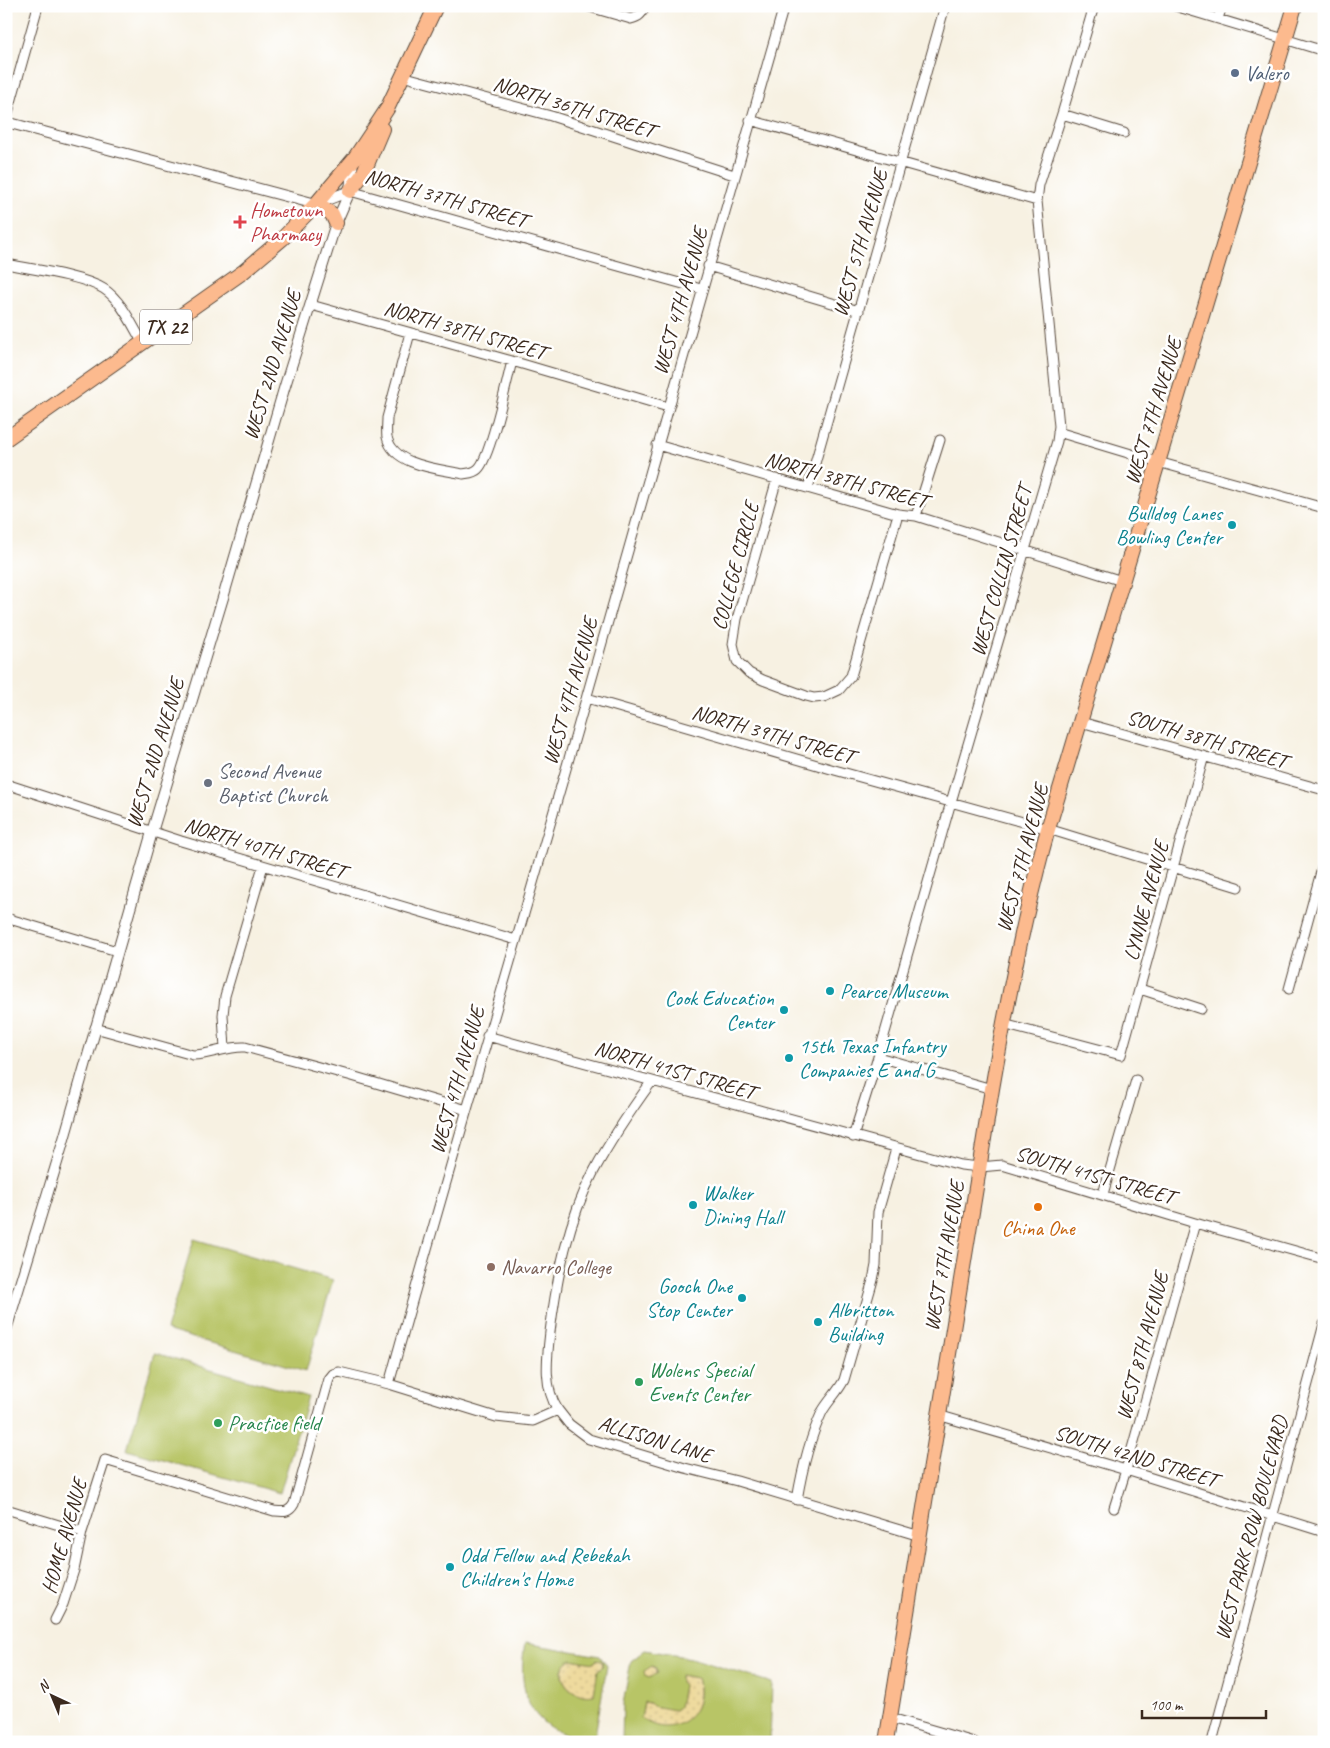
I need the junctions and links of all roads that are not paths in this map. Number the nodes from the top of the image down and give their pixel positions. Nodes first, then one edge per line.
1 (38, 6) edge
2 (436, 6) edge
3 (586, 6) edge
4 (645, 6) edge
5 (784, 6) edge
6 (945, 6) edge
7 (1094, 6) edge
8 (1176, 6) edge
9 (1222, 6) edge
10 (1295, 6) edge
11 (1218, 19) junction
12 (1285, 40) junction
13 (1324, 51) edge
14 (402, 76) junction
15 (387, 108) junction
16 (1062, 114) junction
17 (750, 120) junction
18 (6, 121) edge
19 (1124, 133) dead end
20 (354, 159) junction
21 (901, 162) junction
22 (734, 175) junction
23 (350, 191) junction
24 (1037, 201) junction
25 (316, 204) junction
26 (336, 223) junction
27 (6, 264) edge
28 (708, 266) junction
29 (701, 289) junction
30 (311, 305) junction
31 (859, 311) junction
32 (410, 333) junction
33 (143, 342) junction
34 (512, 361) junction
35 (668, 408) junction
36 (1058, 432) junction
37 (6, 439) edge
38 (940, 440) dead end
39 (657, 445) junction
40 (1158, 462) junction
41 (777, 479) junction
42 (808, 488) junction
43 (1324, 508) edge
44 (898, 514) junction
45 (916, 516) junction
46 (1026, 550) junction
47 (1122, 581) junction
48 (587, 698) junction
49 (1081, 722) junction
50 (1204, 756) junction
51 (6, 784) edge
52 (1324, 790) edge
53 (951, 802) junction
54 (1048, 829) junction
55 (152, 832) junction
56 (1324, 861) edge
57 (263, 866) junction
58 (1174, 866) junction
59 (1238, 886) dead end
60 (6, 918) edge
61 (516, 940) junction
62 (117, 950) junction
63 (1140, 989) junction
64 (1289, 989) dead end
65 (1202, 1009) dead end
66 (1003, 1024) junction
67 (95, 1028) junction
68 (487, 1036) junction
69 (225, 1049) junction
70 (878, 1057) junction
71 (1136, 1080) dead end
72 (652, 1081) junction
73 (992, 1089) junction
74 (467, 1110) junction
75 (853, 1137) junction
76 (896, 1149) junction
77 (980, 1167) junction
78 (1104, 1194) junction
79 (1195, 1223) junction
80 (1324, 1259) edge
81 (1324, 1324) edge
82 (6, 1330) edge
83 (389, 1384) junction
84 (558, 1410) junction
85 (938, 1415) junction
86 (1126, 1470) junction
87 (797, 1500) junction
88 (1114, 1508) dead end
89 (6, 1509) edge
90 (1272, 1517) junction
91 (82, 1532) junction
92 (1324, 1532) edge
93 (920, 1536) junction
94 (55, 1620) dead end
95 (891, 1718) junction
96 (886, 1742) edge
97 (974, 1742) edge
98 (1212, 1742) edge

1 - 18 street
2 - 14 main road, TX 22
3 - 4 street
5 - 17 street, WEST 4TH AVENUE
6 - 21 street, WEST 5TH AVENUE
7 - 16 street, WEST COLLIN STREET
8 - 11 street
9 - 11 street
10 - 12 main road, WEST 7TH AVENUE
11 - 12 street
12 - 13 street
12 - 40 main road, WEST 7TH AVENUE
14 - 15 main road, TX 22
14 - 22 street, NORTH 36TH STREET
15 - 20 main road, TX 22
15 - 23 main road
16 - 19 street
16 - 24 street, WEST COLLIN STREET
17 - 21 street
17 - 22 street, WEST 4TH AVENUE
18 - 25 street
20 - 23 street, WEST 2ND AVENUE
20 - 25 main road, TX 22
21 - 24 street
21 - 31 street, WEST 5TH AVENUE
22 - 28 street, WEST 4TH AVENUE
23 - 25 street, NORTH 37TH STREET
23 - 26 street, WEST 2ND AVENUE
23 - 29 street, NORTH 37TH STREET
24 - 36 street, WEST COLLIN STREET
25 - 26 main road
25 - 33 main road, TX 22
26 - 30 street, WEST 2ND AVENUE
27 - 33 street
28 - 29 street, WEST 4TH AVENUE
28 - 31 street
29 - 35 street, WEST 4TH AVENUE
30 - 32 street, NORTH 38TH STREET
30 - 55 street, WEST 2ND AVENUE
31 - 42 street, WEST 5TH AVENUE
32 - 34 street, NORTH 38TH STREET
32 - 34 street
33 - 37 main road, TX 22
34 - 35 street, NORTH 38TH STREET
35 - 39 street, WEST 4TH AVENUE
36 - 40 street
36 - 46 street, WEST COLLIN STREET
38 - 45 street
39 - 41 street, NORTH 38TH STREET
39 - 48 street, WEST 4TH AVENUE
40 - 43 street
40 - 47 main road, WEST 7TH AVENUE
41 - 42 street, NORTH 38TH STREET
41 - 44 street, COLLEGE CIRCLE
42 - 44 street, NORTH 38TH STREET
44 - 45 street, NORTH 38TH STREET
45 - 46 street, NORTH 38TH STREET
46 - 47 street
46 - 53 street, WEST COLLIN STREET
47 - 49 main road, WEST 7TH AVENUE
48 - 53 street, NORTH 39TH STREET
48 - 61 street, WEST 4TH AVENUE
49 - 50 street, SOUTH 38TH STREET
49 - 54 main road, WEST 7TH AVENUE
50 - 52 street, SOUTH 38TH STREET
50 - 58 street, LYNNE AVENUE
51 - 55 street, NORTH 40TH STREET
53 - 54 street, NORTH 39TH STREET
53 - 70 street, WEST COLLIN STREET
54 - 58 street, NORTH 39TH STREET
54 - 66 main road, WEST 7TH AVENUE
55 - 57 street, NORTH 40TH STREET
55 - 62 street, WEST 2ND AVENUE
56 - 64 street
57 - 61 street, NORTH 40TH STREET
57 - 69 street
58 - 59 street, NORTH 39TH STREET
58 - 63 street, LYNNE AVENUE
60 - 62 street
61 - 68 street, WEST 4TH AVENUE
62 - 67 street, WEST 2ND AVENUE
63 - 65 street
63 - 66 street, LYNNE AVENUE
66 - 73 main road, WEST 7TH AVENUE
67 - 69 street
67 - 82 street, WEST 2ND AVENUE
68 - 72 street, NORTH 41ST STREET
68 - 74 street, WEST 4TH AVENUE
69 - 74 street
70 - 73 street
70 - 75 street, WEST COLLIN STREET
71 - 78 street
72 - 75 street, NORTH 41ST STREET
72 - 84 street
73 - 77 main road, WEST 7TH AVENUE
74 - 83 street, WEST 4TH AVENUE
75 - 76 street, SOUTH 41ST STREET
76 - 77 street, SOUTH 41ST STREET
76 - 87 street
77 - 78 street, SOUTH 41ST STREET
77 - 85 main road, WEST 7TH AVENUE
78 - 79 street, SOUTH 41ST STREET
79 - 80 street, SOUTH 41ST STREET
79 - 86 street, WEST 8TH AVENUE
81 - 90 street, WEST PARK ROW BOULEVARD
83 - 84 street
83 - 91 street, HOME AVENUE
84 - 87 street, ALLISON LANE
85 - 86 street, SOUTH 42ND STREET
85 - 93 main road, WEST 7TH AVENUE
86 - 88 street, WEST 8TH AVENUE
86 - 90 street, SOUTH 42ND STREET
87 - 93 street, ALLISON LANE
89 - 91 street
90 - 92 street, SOUTH 42ND STREET
90 - 98 street, WEST PARK ROW BOULEVARD
91 - 94 street, HOME AVENUE
93 - 95 main road, WEST 7TH AVENUE
95 - 96 main road, WEST 7TH AVENUE
95 - 97 street

